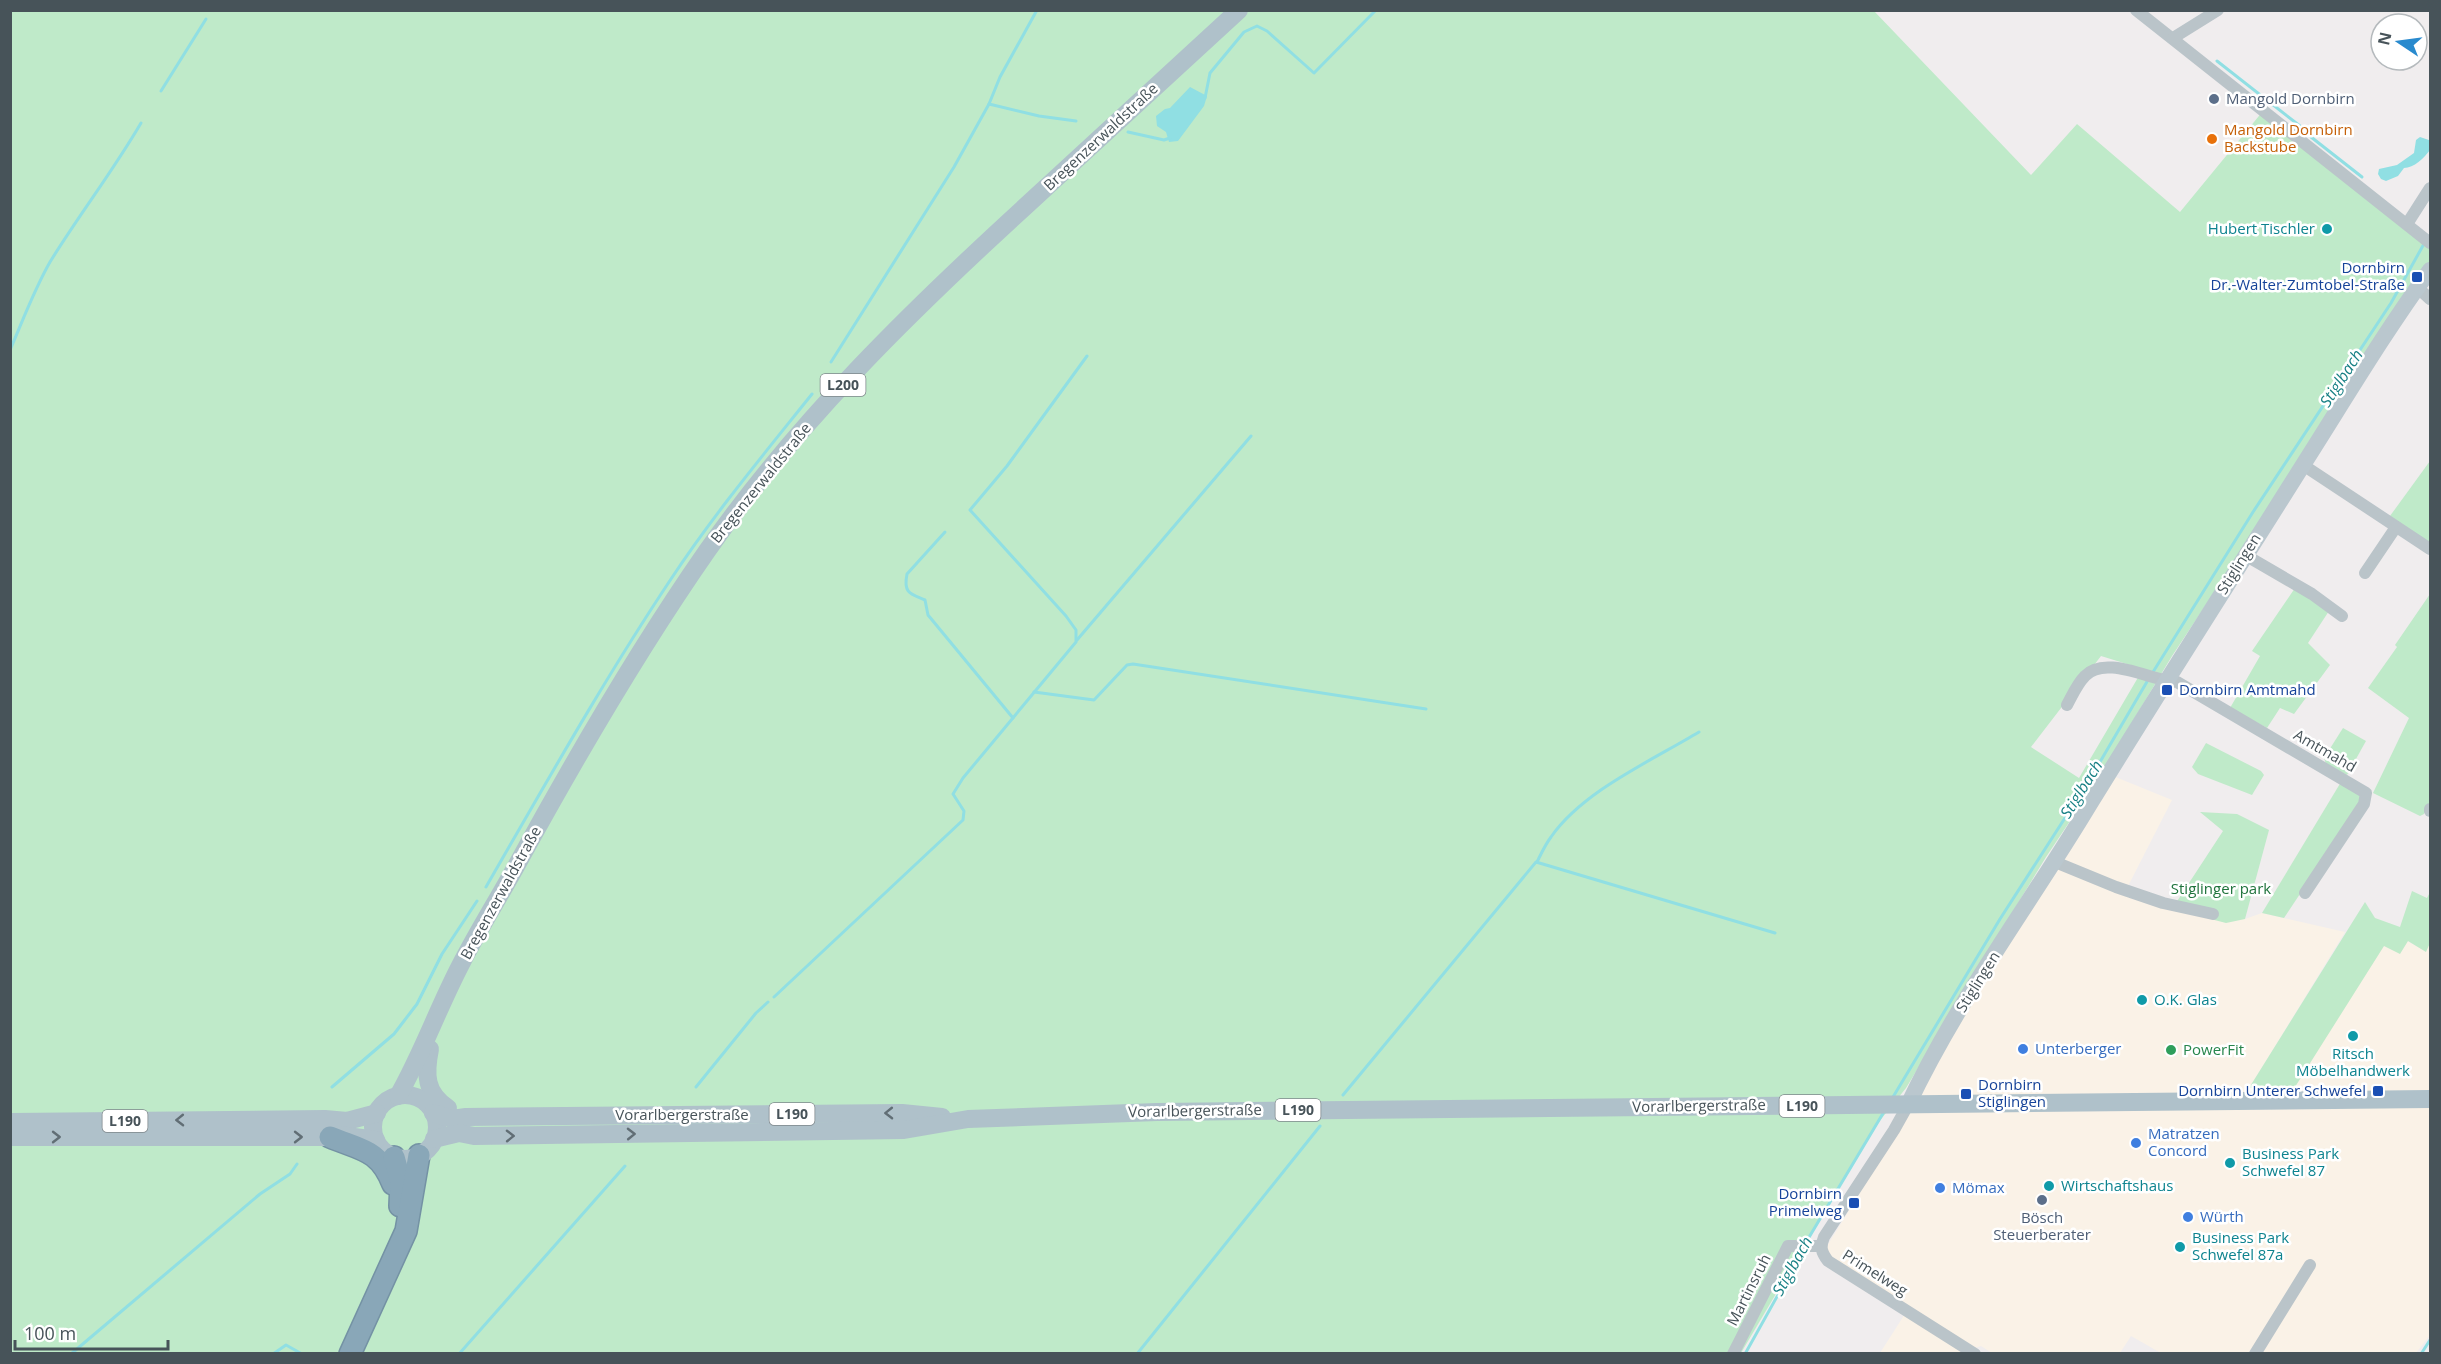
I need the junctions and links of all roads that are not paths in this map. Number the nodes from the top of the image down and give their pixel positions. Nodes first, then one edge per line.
1 (1239, 10) edge
2 (2136, 10) edge
3 (2218, 10) edge
4 (2173, 38) junction
5 (2430, 188) edge
6 (2407, 224) junction
7 (2426, 240) edge
8 (2430, 270) edge
9 (2424, 293) edge
10 (2303, 465) junction
11 (2396, 527) junction
12 (2430, 549) edge
13 (2245, 555) junction
14 (2365, 573) dead end
15 (2342, 616) dead end
16 (2161, 681) junction
17 (2067, 705) dead end
18 (2055, 862) junction
19 (2305, 893) dead end
20 (2213, 914) dead end
21 (431, 1026) junction
22 (418, 1060) junction
23 (398, 1096) junction
24 (2430, 1099) edge
25 (1905, 1105) junction
26 (428, 1107) junction
27 (376, 1113) junction
28 (466, 1117) junction
29 (968, 1119) junction
30 (266, 1120) junction
31 (10, 1122) edge
32 (328, 1128) junction
33 (474, 1136) junction
34 (10, 1137) edge
35 (219, 1137) junction
36 (434, 1139) junction
37 (376, 1140) junction
38 (419, 1155) junction
39 (394, 1157) junction
40 (413, 1194) junction
41 (399, 1214) junction
42 (1817, 1246) junction
43 (2310, 1265) dead end
44 (1970, 1352) edge
45 (339, 1353) edge
46 (350, 1353) edge
47 (1733, 1353) edge
48 (2255, 1353) edge

1 - 21 main road, Bregenzerwaldstraße / L200
2 - 4 street
3 - 4 street
4 - 6 street
5 - 6 street
6 - 7 street
8 - 9 main road, Stiglingen
9 - 10 main road, Stiglingen
10 - 11 street
10 - 13 main road, Stiglingen
11 - 12 street
11 - 14 street
13 - 15 street
13 - 16 main road, Stiglingen
16 - 17 street
16 - 18 main road, Stiglingen
16 - 19 street, Amtmahd
18 - 20 street
18 - 25 main road, Stiglingen
21 - 22 main road, Bregenzerwaldstraße / L200
21 - 28 main road
21 - 32 main road
22 - 23 main road, Bregenzerwaldstraße / L200
22 - 26 main road, Bregenzerwaldstraße / L200
23 - 26 main road, Vorarlbergerstraße / L190
23 - 27 main road, L190
24 - 25 main road, Vorarlbergerstraße / L190
25 - 29 main road, Vorarlbergerstraße / L190
25 - 42 street
26 - 28 main road, Vorarlbergerstraße / L190
26 - 36 main road
27 - 32 main road, L190
27 - 37 main road
29 -> 28 main road, Vorarlbergerstraße / L190
33 -> 29 main road, Vorarlbergerstraße / L190
30 -> 31 main road, L190
30 - 32 main road, L190
30 - 35 main road, L190
35 -> 32 main road, L190
32 - 37 main road, L190
32 - 41 highway
33 - 36 main road, Vorarlbergerstraße / L190
33 - 40 main road
34 -> 35 main road, L190
36 - 38 main road
37 - 39 main road
38 - 39 main road
38 - 40 highway
39 - 41 highway
40 - 46 highway
41 - 45 highway
42 - 44 street, Primelweg
42 - 47 street, Martinsruh
43 - 48 street

